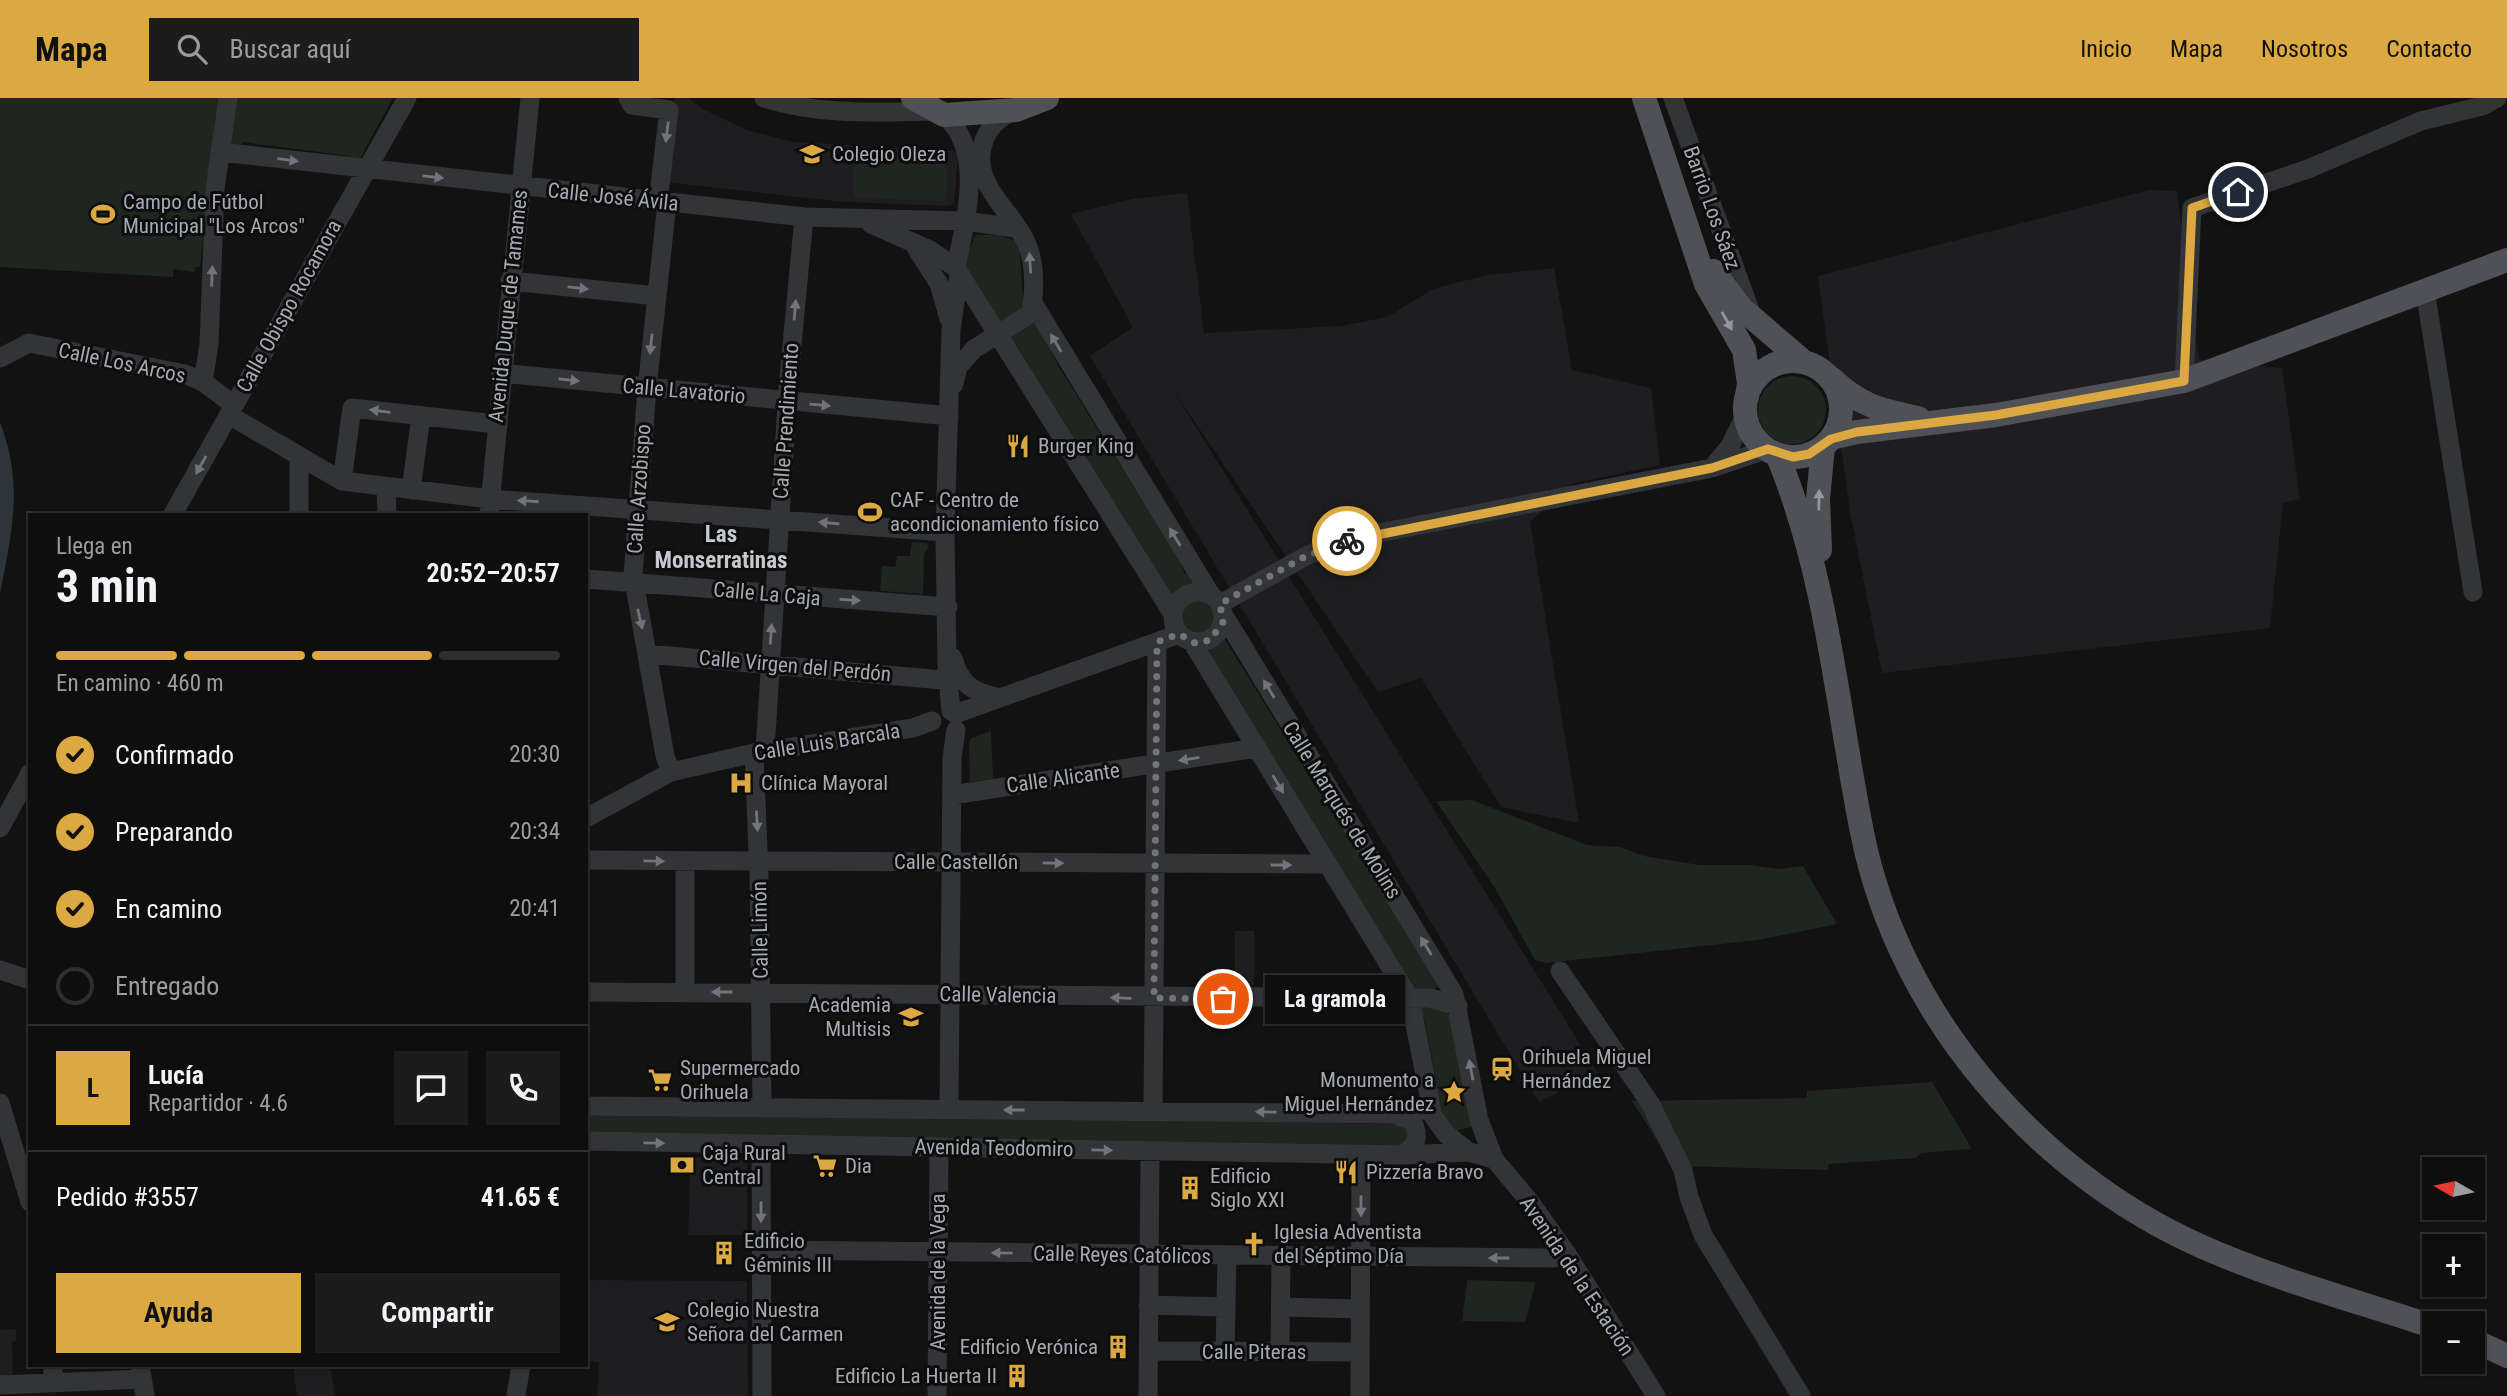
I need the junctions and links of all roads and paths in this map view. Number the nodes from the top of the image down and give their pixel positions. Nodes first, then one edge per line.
1 (228, 98) edge
2 (407, 98) edge
3 (530, 98) edge
4 (628, 98) edge
5 (764, 98) edge
6 (913, 98) edge
7 (1047, 98) edge
8 (1673, 98) edge
9 (2497, 98) edge
10 (1642, 102) edge
11 (868, 104) edge
12 (1016, 110) junction
13 (940, 113) junction
14 (220, 152) junction
15 (366, 169) junction
16 (520, 187) junction
17 (662, 203) junction
18 (804, 217) junction
19 (860, 220) junction
20 (965, 221) junction
21 (1016, 228) junction
22 (1691, 236) junction
23 (912, 243) junction
24 (2507, 260) edge
25 (957, 271) junction
26 (510, 281) junction
27 (2425, 290) junction
28 (657, 296) junction
29 (1033, 303) junction
30 (1752, 317) junction
31 (951, 330) junction
32 (1000, 334) junction
33 (3, 357) edge
34 (1804, 362) junction
35 (502, 373) junction
36 (1828, 375) junction
37 (2184, 381) junction
38 (203, 382) junction
39 (647, 388) junction
40 (789, 400) junction
41 (1746, 406) junction
42 (950, 409) junction
43 (232, 410) junction
44 (421, 416) junction
45 (1936, 421) junction
46 (496, 424) junction
47 (1827, 442) junction
48 (1772, 451) junction
49 (299, 457) junction
50 (1712, 468) junction
51 (342, 481) junction
52 (386, 489) junction
53 (411, 490) junction
54 (490, 507) edge
55 (638, 509) junction
56 (174, 513) edge
57 (299, 513) edge
58 (387, 513) edge
59 (780, 519) junction
60 (946, 532) junction
61 (588, 579) edge
62 (633, 583) junction
63 (1822, 592) junction
64 (2473, 592) dead end
65 (773, 595) junction
66 (1218, 604) junction
67 (948, 607) junction
68 (1179, 628) junction
69 (1157, 642) junction
70 (949, 645) junction
71 (647, 654) junction
72 (769, 666) junction
73 (945, 674) junction
74 (998, 697) junction
75 (946, 722) junction
76 (1257, 748) junction
77 (760, 752) junction
78 (1157, 765) junction
79 (671, 772) junction
80 (28, 777) edge
81 (952, 795) junction
82 (588, 817) edge
83 (0, 828) edge
84 (588, 860) edge
85 (685, 861) junction
86 (759, 861) junction
87 (951, 861) junction
88 (1326, 864) junction
89 (1156, 865) junction
90 (0, 970) edge
91 (1560, 971) dead end
92 (28, 979) edge
93 (588, 992) edge
94 (685, 992) junction
95 (762, 993) junction
96 (950, 993) junction
97 (1154, 998) junction
98 (1410, 999) junction
99 (1458, 1006) junction
100 (0, 1103) edge
101 (1430, 1104) junction
102 (588, 1106) edge
103 (762, 1108) junction
104 (949, 1110) junction
105 (1153, 1111) junction
106 (1394, 1114) junction
107 (1479, 1121) junction
108 (1449, 1136) junction
109 (588, 1142) edge
110 (761, 1144) junction
111 (939, 1147) junction
112 (1150, 1150) junction
113 (1469, 1152) junction
114 (1361, 1154) junction
115 (1402, 1154) junction
116 (1494, 1159) junction
117 (28, 1195) edge
118 (761, 1250) junction
119 (938, 1253) junction
120 (1567, 1254) junction
121 (1149, 1255) junction
122 (1227, 1256) junction
123 (1281, 1257) junction
124 (1360, 1258) junction
125 (1149, 1306) junction
126 (1226, 1307) junction
127 (1281, 1307) junction
128 (1360, 1308) junction
129 (2422, 1323) edge
130 (2485, 1346) edge
131 (1148, 1351) junction
132 (1226, 1352) junction
133 (1280, 1352) junction
134 (1360, 1352) junction
135 (2507, 1356) edge
136 (53, 1374) edge
137 (142, 1380) edge
138 (0, 1385) edge
139 (762, 1396) edge
140 (937, 1396) edge
141 (1147, 1396) edge
142 (1360, 1396) edge
143 (1656, 1396) edge
144 (1801, 1396) edge

1 - 14 street
2 - 15 street, Calle Obispo Rocamora
3 - 16 street, Avenida Duque de Tamames
4 -> 17 street, Calle Arzobispo
5 - 11 street
6 - 13 main road
7 - 12 main road
8 - 30 street, Barrio Los Sáez
9 - 37 street
10 - 22 main road
11 - 13 street
12 - 13 main road
12 - 21 street, Calle Marqués de Molins
13 - 20 street
14 -> 15 street, Calle José Ávila
38 -> 14 street
15 -> 16 street, Calle José Ávila
15 - 43 street, Calle Obispo Rocamora
16 - 17 street, Calle José Ávila
16 - 26 street, Avenida Duque de Tamames
17 - 18 street, Calle José Ávila
17 - 28 street, Calle Arzobispo
18 - 19 street, Calle José Ávila
40 -> 18 street, Calle Prendimiento
19 - 20 street, Calle José Ávila
19 - 23 street, Calle José Ávila
20 - 21 street
20 - 25 street
29 -> 21 street, Calle Marqués de Molins
22 - 30 main road
22 -> 41 main road
23 - 25 street, Calle José Ávila
23 - 31 street
24 - 27 main road
25 - 31 street
25 - 32 street, Calle Marqués de Molins
26 -> 28 street
26 - 35 street, Avenida Duque de Tamames
27 - 37 main road
27 - 64 street
28 -> 39 street, Calle Arzobispo
29 - 32 street
66 -> 29 street, Calle Marqués de Molins
30 - 34 main road
31 - 42 street
32 - 42 street
32 - 68 street, Calle Marqués de Molins
33 - 38 street, Calle Los Arcos
34 - 36 main road
34 - 41 main road
35 -> 39 street, Calle Lavatorio
35 - 46 street, Avenida Duque de Tamames
36 - 45 main road
36 - 47 main road
37 - 45 main road
38 - 43 street, Calle Los Arcos
39 - 40 street, Calle Lavatorio
39 - 55 street, Calle Arzobispo
40 -> 42 street, Calle Lavatorio
40 - 59 street, Calle Prendimiento
41 - 48 main road
41 - 50 street
42 - 60 street
43 - 49 street, Calle Los Arcos
43 -> 56 street, Calle Obispo Rocamora
44 - 46 street
44 -> 51 street
44 - 53 street
45 - 47 main road
46 - 54 street, Avenida Duque de Tamames
47 - 48 main road
63 -> 47 main road
48 - 50 street
48 - 63 main road
49 - 51 street, Calle Los Arcos
49 - 57 street
50 - 66 street
51 - 52 street, Calle Los Arcos
52 - 53 street, Calle Los Arcos
52 - 58 street
53 - 54 street, Calle Los Arcos
55 -> 54 street, Calle Los Arcos
55 - 59 street, Calle Los Arcos
55 - 62 street, Calle Arzobispo
60 -> 59 street, Calle Los Arcos
59 - 65 street, Calle Prendimiento
60 - 67 street
61 - 62 street, Calle La Caja
62 - 65 street, Calle La Caja
62 -> 71 street, Calle Arzobispo
63 - 129 main road
65 -> 67 street, Calle La Caja
72 -> 65 street, Calle Prendimiento
66 - 68 street
66 - 68 street
99 -> 66 street, Calle Marqués de Molins
67 - 70 street
68 - 69 street
68 - 76 street, Calle Marqués de Molins
69 - 74 street
69 - 78 street
70 - 73 street
70 - 74 street
71 - 72 street, Calle Virgen del Perdón
71 - 79 street, Calle Arzobispo
72 - 73 street, Calle Virgen del Perdón
72 - 77 street, Calle Prendimiento
73 - 75 street
74 - 75 street
75 - 77 street, Calle Luis Barcala
75 - 81 street
76 -> 78 street, Calle Alicante
76 -> 88 street, Calle Marqués de Molins
77 - 79 street, Calle Luis Barcala
77 -> 86 street, Calle Limón
78 - 81 street, Calle Alicante
78 - 89 street
79 - 82 street, Calle Luis Barcala
80 - 83 street
81 - 87 street
84 -> 85 street, Calle Castellón
85 - 86 street, Calle Castellón
85 - 94 street
86 - 87 street, Calle Castellón
86 - 95 street, Calle Limón
87 -> 89 street, Calle Castellón
87 - 96 street
89 -> 88 street, Calle Castellón
88 - 98 street, Calle Marqués de Molins
89 - 97 street
90 - 92 street
91 - 144 street
93 - 94 street, Calle Valencia
95 -> 94 street, Calle Valencia
95 - 96 street, Calle Valencia
95 - 103 street, Calle Limón
97 -> 96 street, Calle Valencia
96 - 104 street
97 - 98 street, Calle Valencia
97 - 105 street
98 - 99 street
98 - 101 street, Calle Marqués de Molins
107 -> 99 street, Calle Marqués de Molins
100 - 117 street
101 - 106 street, Avenida Teodomiro
101 - 108 street, Calle Marqués de Molins
102 - 103 street, Avenida Teodomiro
103 - 104 street, Avenida Teodomiro
105 -> 104 street, Avenida Teodomiro
106 -> 105 street, Avenida Teodomiro
106 - 115 street
107 - 108 street
107 - 116 street, Calle Marqués de Molins
108 - 113 street, Calle Marqués de Molins
109 -> 110 street, Avenida Teodomiro
110 - 111 street, Avenida Teodomiro
110 -> 118 street
111 -> 112 street, Avenida Teodomiro
111 - 119 street, Avenida de la Vega
112 - 114 street, Avenida Teodomiro
112 - 121 street
113 - 115 street, Avenida Teodomiro
113 - 116 street, Avenida Teodomiro
114 - 115 street, Avenida Teodomiro
114 -> 124 street
116 - 120 street, Avenida de la Estación
118 - 119 street, Calle Reyes Católicos
118 - 139 street
121 -> 119 street, Calle Reyes Católicos
119 - 140 street, Avenida de la Vega
120 -> 124 street, Calle Reyes Católicos
120 - 143 street, Avenida de la Estación
121 - 122 street, Calle Reyes Católicos
121 - 125 street
122 - 123 street, Calle Reyes Católicos
122 - 126 street
123 - 124 street, Calle Reyes Católicos
123 - 127 street
124 - 128 street
125 - 126 street
125 - 131 street
126 - 132 street
127 - 128 street
127 - 133 street
128 - 134 street
130 - 135 main road
131 - 132 street, Calle Piteras
131 - 141 street
132 - 133 street, Calle Piteras
133 - 134 street, Calle Piteras
134 - 142 street
136 - 137 street
136 - 138 street

